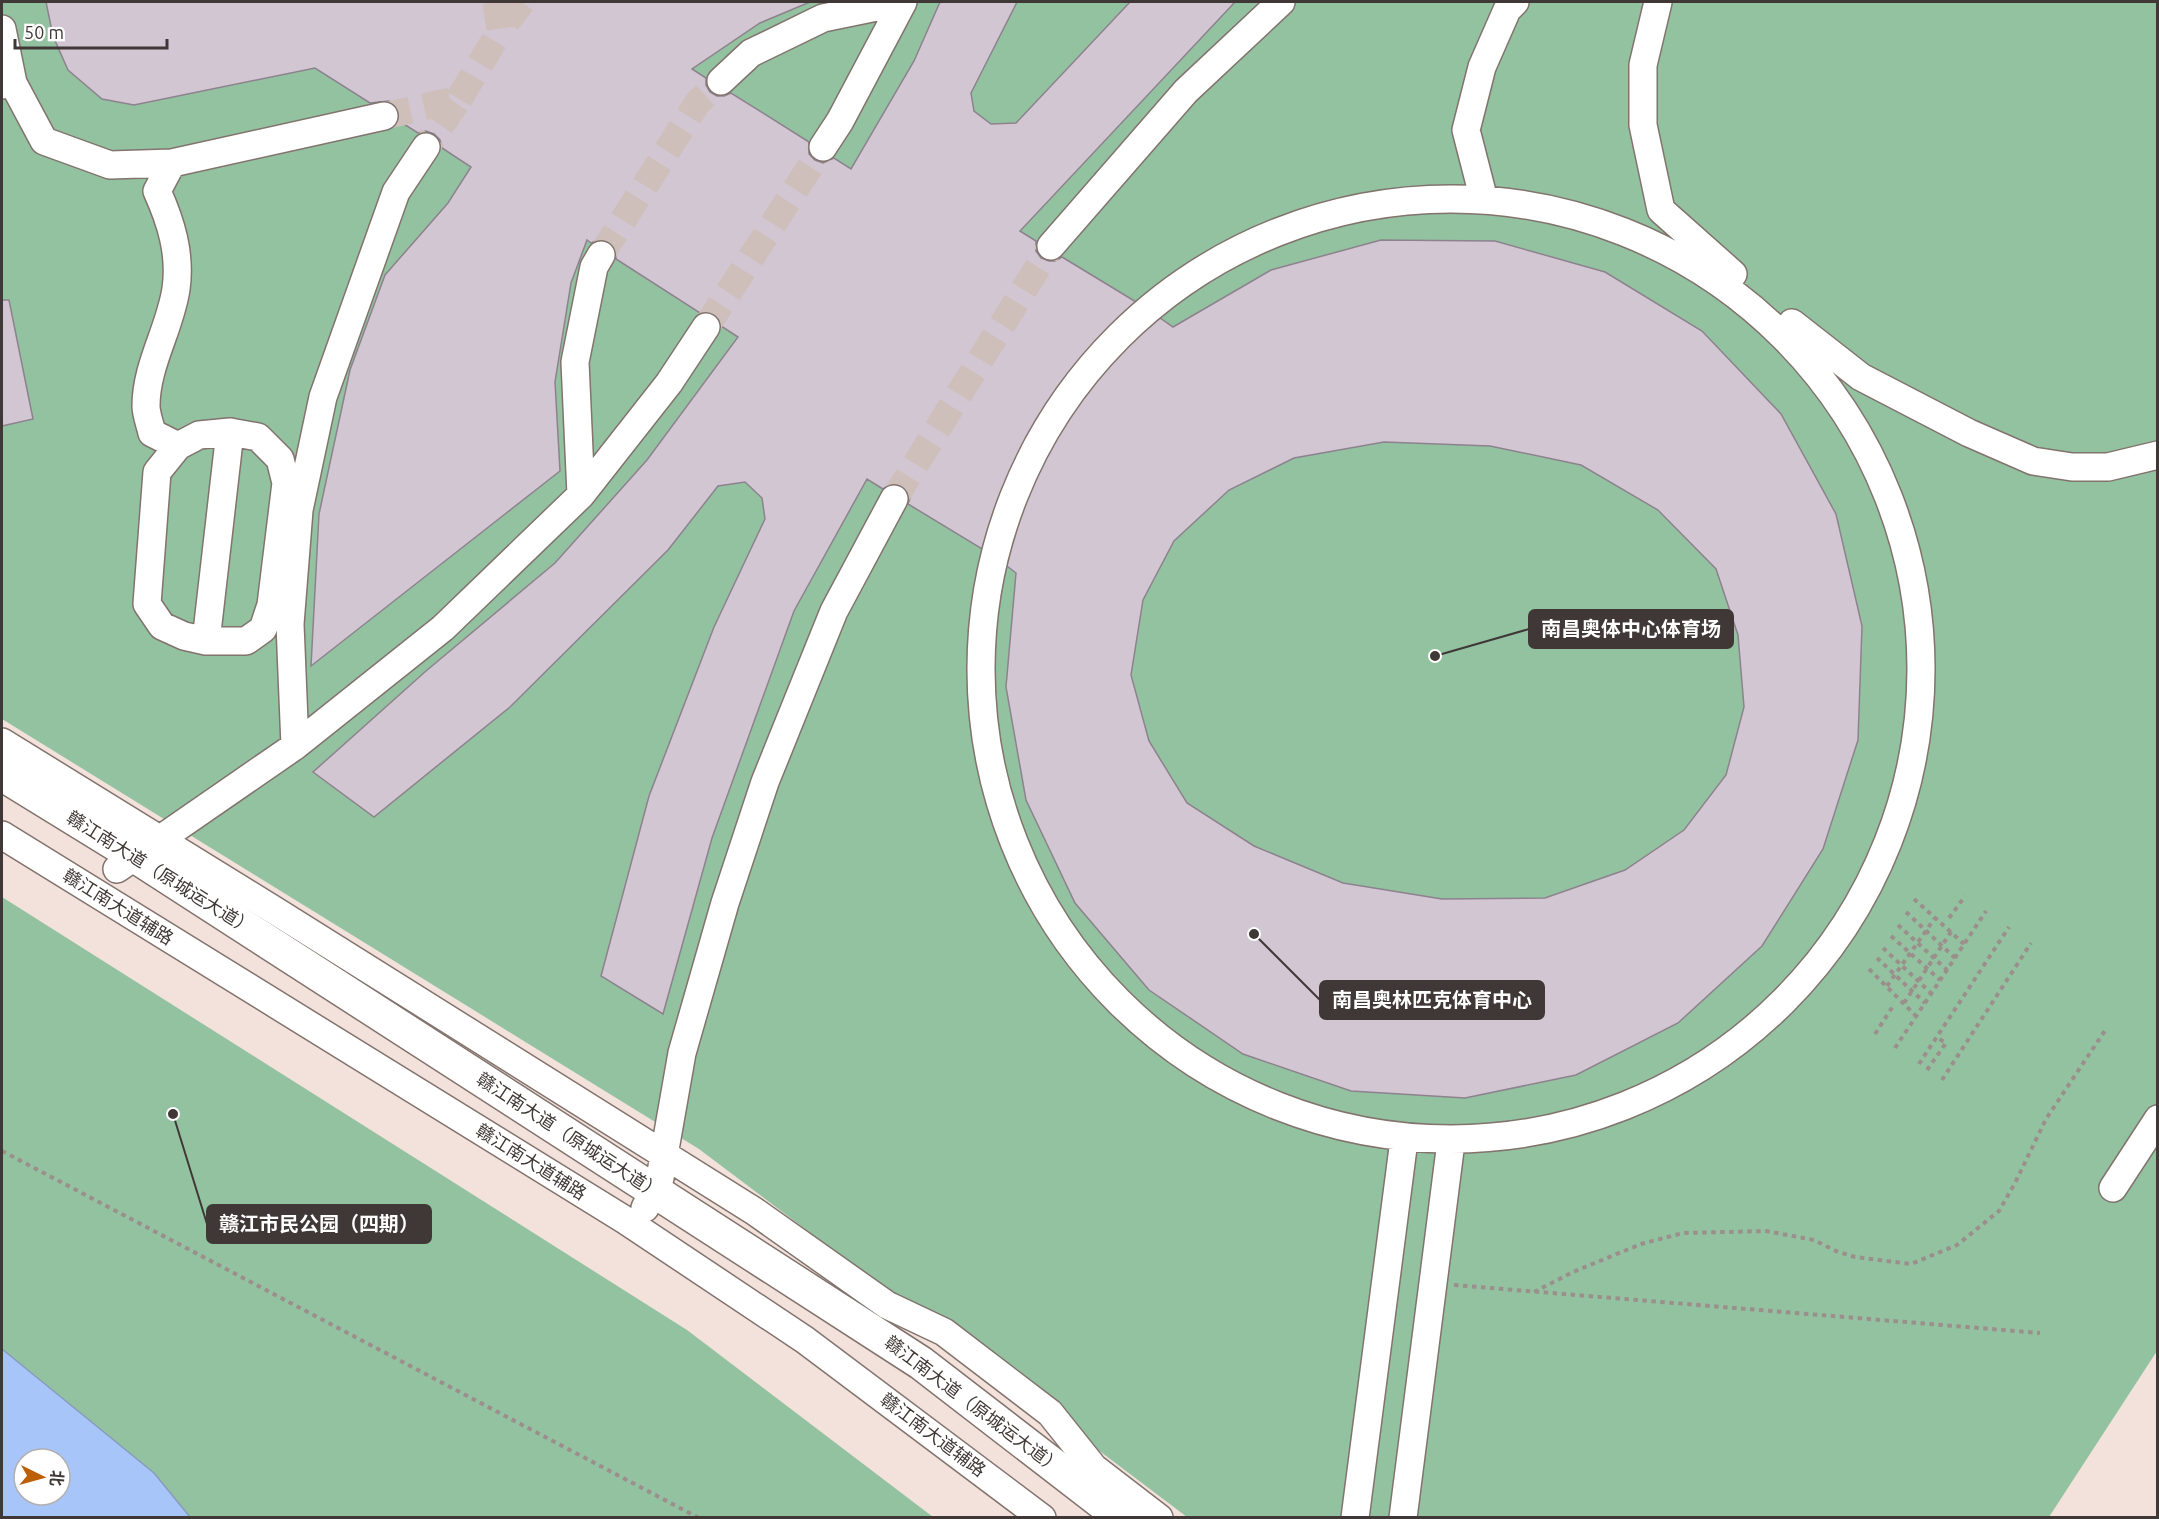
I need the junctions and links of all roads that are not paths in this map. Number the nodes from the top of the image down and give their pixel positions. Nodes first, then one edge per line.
1 (902, 2) edge
2 (1281, 2) edge
3 (1515, 2) edge
4 (1658, 2) edge
5 (2, 29) edge
6 (721, 81) tunnel mouth
7 (7, 84) edge
8 (384, 116) tunnel mouth
9 (426, 147) tunnel mouth
10 (823, 147) tunnel mouth
11 (172, 163) junction
12 (1483, 196) junction
13 (1051, 246) tunnel mouth
14 (601, 255) tunnel mouth
15 (706, 327) tunnel mouth
16 (230, 432) junction
17 (178, 446) junction
18 (2157, 455) edge
19 (580, 495) junction
20 (894, 499) tunnel mouth
21 (291, 507) junction
22 (271, 605) junction
23 (290, 624) junction
24 (206, 641) junction
25 (2, 742) edge
26 (295, 746) junction
27 (2, 774) edge
28 (2, 798) edge
29 (2, 835) edge
30 (137, 855) junction
31 (2157, 1119) edge
32 (1404, 1140) junction
33 (1451, 1142) junction
34 (664, 1155) junction
35 (2113, 1188) dead end
36 (649, 1199) junction
37 (1042, 1518) edge
38 (1088, 1518) edge
39 (1122, 1518) edge
40 (1159, 1518) edge
41 (1355, 1518) edge
42 (1403, 1518) edge

1 - 6 street
1 - 10 street
2 - 13 street
3 - 12 street
4 - 18 street
5 - 7 street
7 - 11 street
8 - 11 street
9 - 21 street
11 - 17 street
12 - 32 street
12 - 33 street
14 - 19 street
15 - 19 street
16 - 17 street
16 - 21 street
16 - 24 street
17 - 24 street
19 - 26 street
20 - 34 street
21 - 22 street
21 - 23 street
22 - 23 street
22 - 24 street
23 - 26 street
25 - 30 street
26 - 30 street
27 - 30 main road, 赣江南大道（原城运大道）
28 - 30 main road, 赣江南大道（原城运大道）
29 - 37 street, 赣江南大道辅路
30 - 34 street
30 - 36 main road, 赣江南大道（原城运大道）
31 - 35 street
32 - 33 street
32 - 41 street
33 - 42 street
34 - 36 street
34 - 40 street
36 - 38 main road, 赣江南大道（原城运大道）
36 - 39 main road, 赣江南大道（原城运大道）

